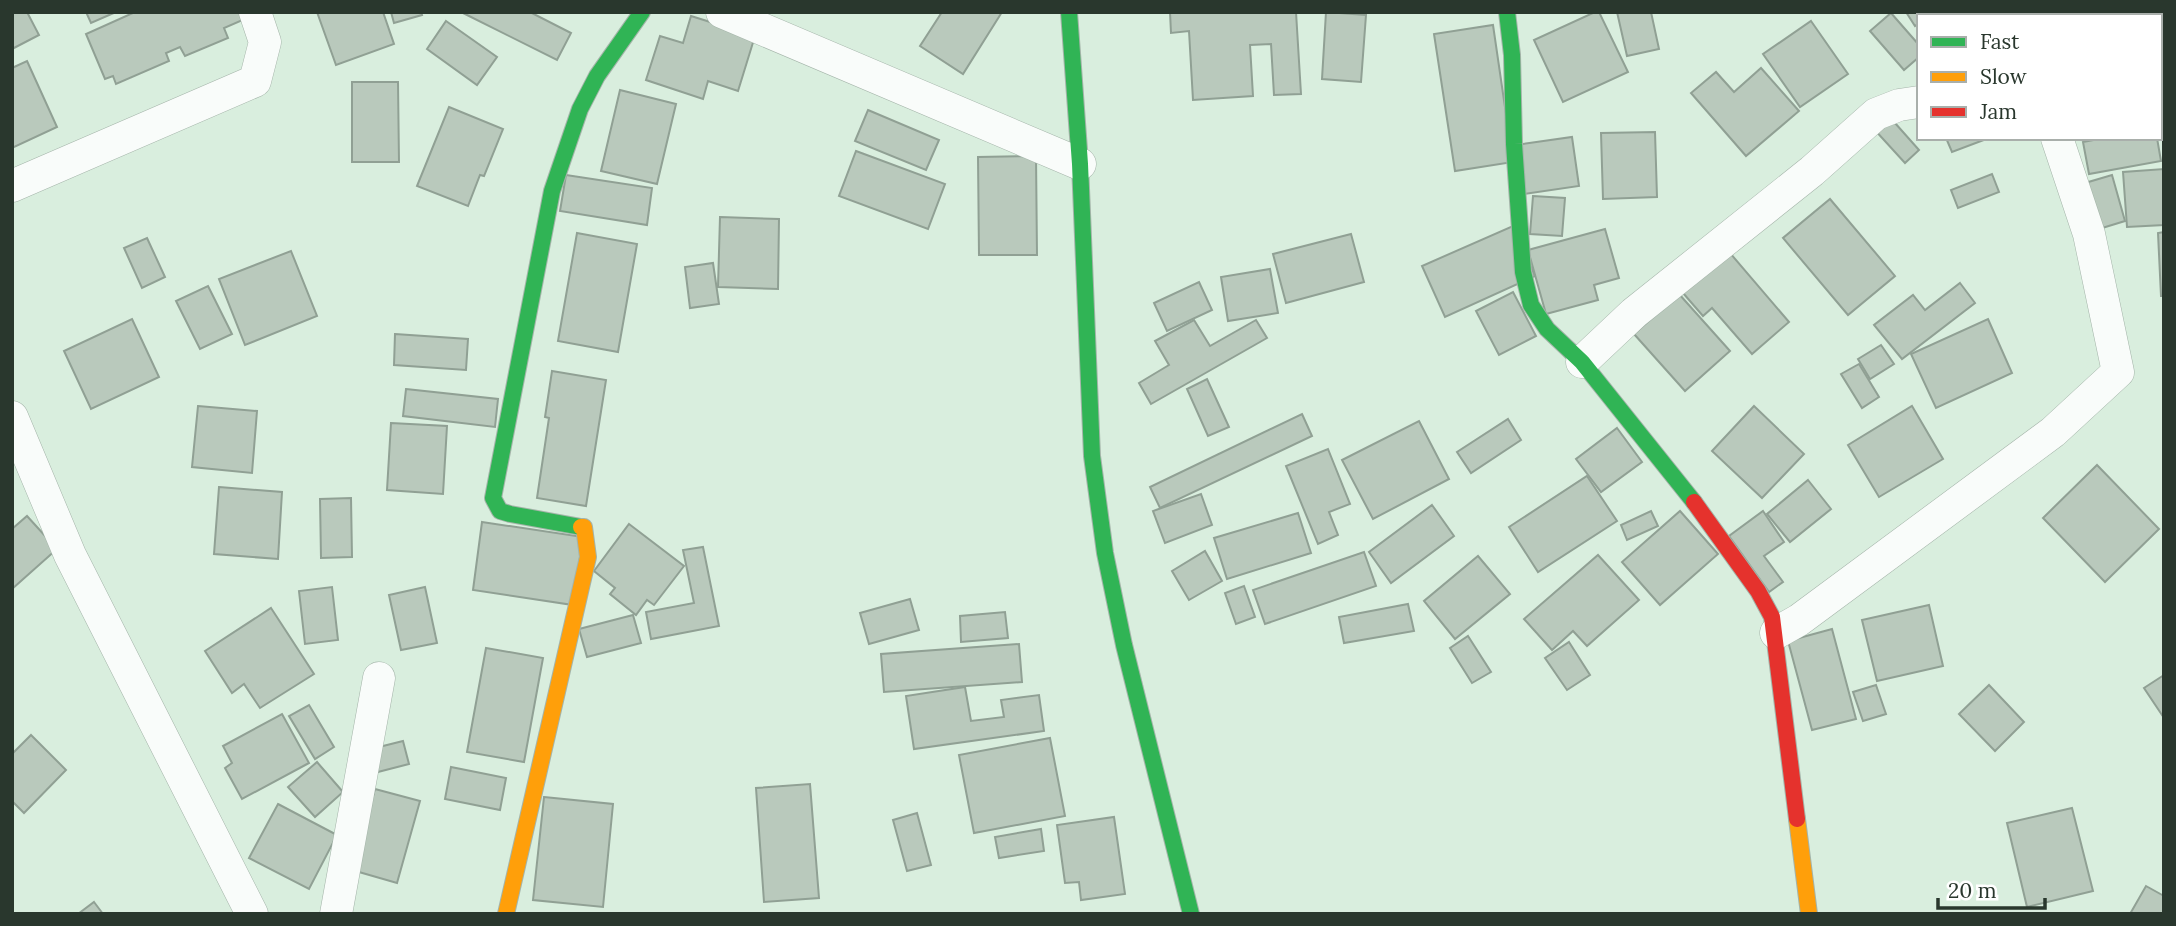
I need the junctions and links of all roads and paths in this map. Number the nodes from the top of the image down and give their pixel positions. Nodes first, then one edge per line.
1 (255, 12) edge
2 (642, 12) edge
3 (722, 12) edge
4 (1069, 12) edge
5 (1507, 12) edge
6 (1917, 102) edge
7 (2058, 140) edge
8 (1080, 164) junction
9 (12, 186) edge
10 (1582, 362) junction
11 (12, 417) edge
12 (1776, 633) junction
13 (379, 678) dead end
14 (252, 914) edge
15 (336, 914) edge
16 (506, 914) edge
17 (1191, 914) edge
18 (1810, 914) edge

1 - 9 street
2 - 16 street
3 - 8 street
4 - 8 street
5 - 10 street
6 - 10 street
7 - 12 street
8 - 17 street
10 - 12 street
11 - 14 street
12 - 18 street
13 - 15 street

